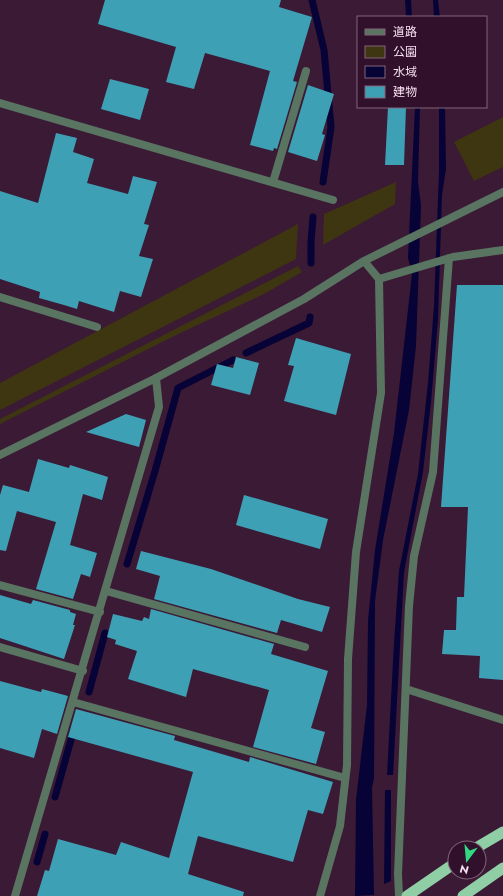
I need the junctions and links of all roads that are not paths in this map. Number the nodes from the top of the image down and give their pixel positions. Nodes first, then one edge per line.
1 (306, 71) dead end
2 (0, 103) edge
3 (273, 182) junction
4 (503, 192) edge
5 (333, 200) dead end
6 (503, 250) edge
7 (450, 258) junction
8 (364, 261) junction
9 (379, 279) junction
10 (0, 297) edge
11 (97, 327) dead end
12 (156, 378) junction
13 (0, 454) edge
14 (0, 585) edge
15 (106, 591) junction
16 (100, 612) junction
17 (0, 647) edge
18 (305, 647) dead end
19 (83, 671) junction
20 (406, 689) junction
21 (73, 702) junction
22 (503, 720) edge
23 (345, 778) junction
24 (503, 832) edge
25 (487, 841) edge
26 (447, 868) edge
27 (503, 868) edge
28 (15, 896) edge
29 (320, 896) edge
30 (399, 896) edge
31 (407, 896) edge
32 (463, 896) edge

1 - 3 street
2 - 3 street
3 - 5 street
4 - 8 street
6 - 7 street
7 - 9 street
7 - 20 street
8 - 9 street
8 - 12 street
9 - 23 street
10 - 11 street
12 - 13 street
12 - 15 street
14 - 16 street
15 - 16 street
15 - 18 street
16 - 19 street
17 - 19 street
19 - 21 street
20 - 22 street
20 - 30 street
21 - 23 street
21 - 28 street
23 - 29 street
24 - 25 highway
26 - 31 highway
27 - 32 highway

